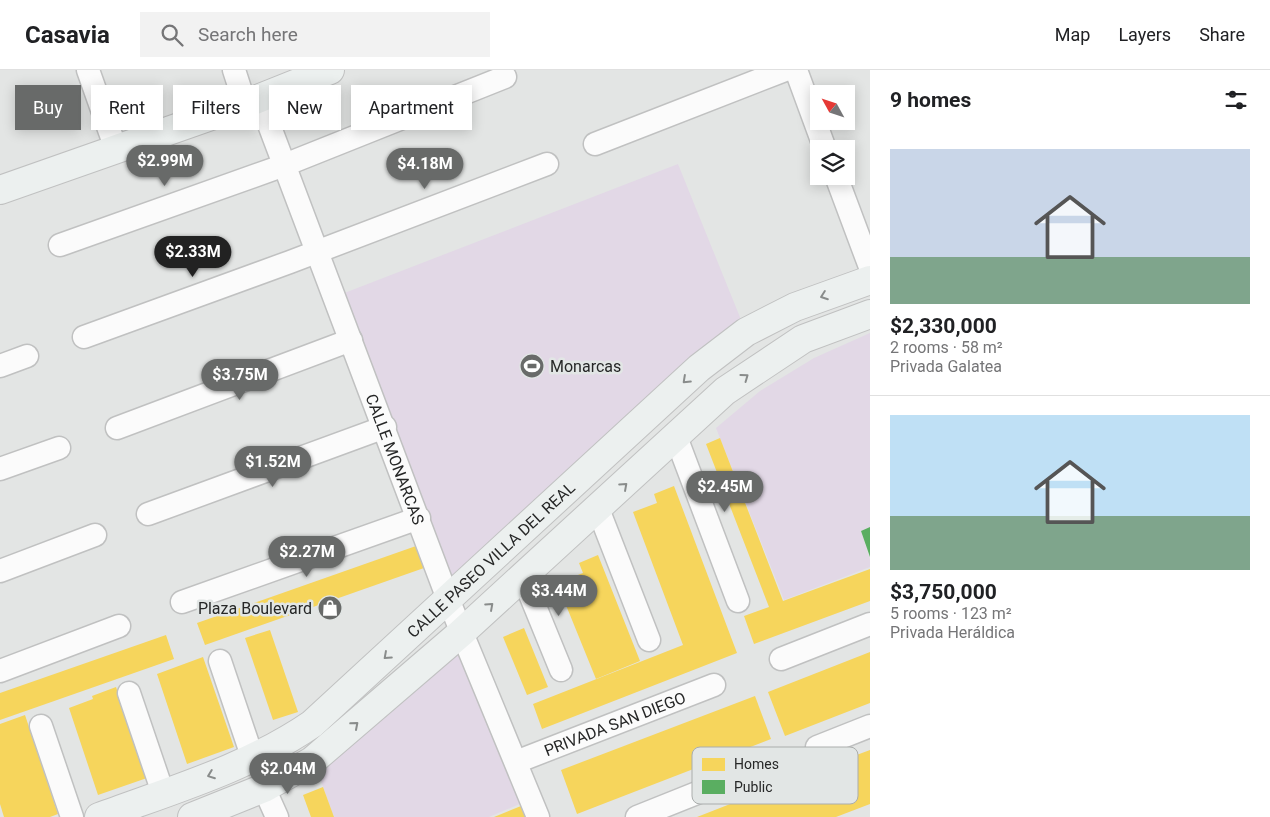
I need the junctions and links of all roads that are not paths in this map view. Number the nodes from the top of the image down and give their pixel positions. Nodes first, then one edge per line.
1 (88, 70) edge
2 (234, 70) edge
3 (330, 70) edge
4 (785, 70) edge
5 (796, 70) edge
6 (505, 77) dead end
7 (243, 85) edge
8 (259, 98) edge
9 (259, 116) edge
10 (173, 129) edge
11 (822, 140) edge
12 (595, 144) dead end
13 (116, 149) junction
14 (547, 164) dead end
15 (282, 166) junction
16 (839, 185) edge
17 (0, 190) edge
18 (60, 245) dead end
19 (316, 252) junction
20 (870, 266) edge
21 (870, 280) edge
22 (870, 314) edge
23 (84, 337) dead end
24 (351, 340) junction
25 (27, 356) dead end
26 (0, 366) edge
27 (385, 427) junction
28 (117, 428) dead end
29 (676, 437) junction
30 (59, 448) dead end
31 (0, 468) edge
32 (598, 509) junction
33 (148, 514) dead end
34 (419, 518) junction
35 (95, 535) dead end
36 (0, 571) edge
37 (523, 577) junction
38 (448, 599) junction
39 (182, 602) dead end
40 (738, 602) dead end
41 (870, 624) edge
42 (119, 626) dead end
43 (461, 633) junction
44 (649, 640) dead end
45 (781, 659) dead end
46 (220, 661) dead end
47 (560, 670) dead end
48 (0, 671) edge
49 (714, 685) dead end
50 (129, 693) dead end
51 (41, 726) dead end
52 (870, 726) edge
53 (817, 747) dead end
54 (253, 759) junction
55 (516, 762) junction
56 (264, 788) junction
57 (163, 793) junction
58 (692, 795) edge
59 (72, 817) edge
60 (99, 817) edge
61 (192, 817) edge
62 (277, 817) edge
63 (538, 817) edge
64 (637, 817) edge

1 - 13 street
2 - 7 street, CALLE MONARCAS
3 - 8 street
4 - 12 street
5 - 11 street
6 - 15 street
9 - 15 street, CALLE MONARCAS
10 - 13 street
13 - 17 street
14 - 19 street
15 - 18 street
15 - 19 street, CALLE MONARCAS
16 - 20 street
19 - 23 street
19 - 24 street, CALLE MONARCAS
21 -> 38 street, CALLE PASEO VILLA DEL REAL
29 -> 22 street, CALLE PASEO VILLA DEL REAL
24 - 27 street, CALLE MONARCAS
24 - 28 street
25 - 26 street
27 - 33 street
27 - 34 street, CALLE MONARCAS
32 -> 29 street, CALLE PASEO VILLA DEL REAL
29 - 40 street
30 - 31 street
32 - 37 street, CALLE PASEO VILLA DEL REAL
32 - 44 street
34 - 38 street, CALLE MONARCAS
34 - 39 street
35 - 36 street
43 -> 37 street, CALLE PASEO VILLA DEL REAL
37 - 47 street
38 - 43 street, CALLE MONARCAS
38 -> 54 street, CALLE PASEO VILLA DEL REAL
41 - 45 street
42 - 48 street
43 - 55 street, CALLE MONARCAS
56 -> 43 street, CALLE PASEO VILLA DEL REAL
46 - 54 street
49 - 55 street, PRIVADA SAN DIEGO
50 - 57 street
51 - 59 street
52 - 53 street
54 -> 57 street, CALLE PASEO VILLA DEL REAL
55 - 63 street, CALLE MONARCAS
56 - 61 street, CALLE PASEO VILLA DEL REAL
56 - 62 street
57 - 60 street, CALLE PASEO VILLA DEL REAL
58 - 64 street

